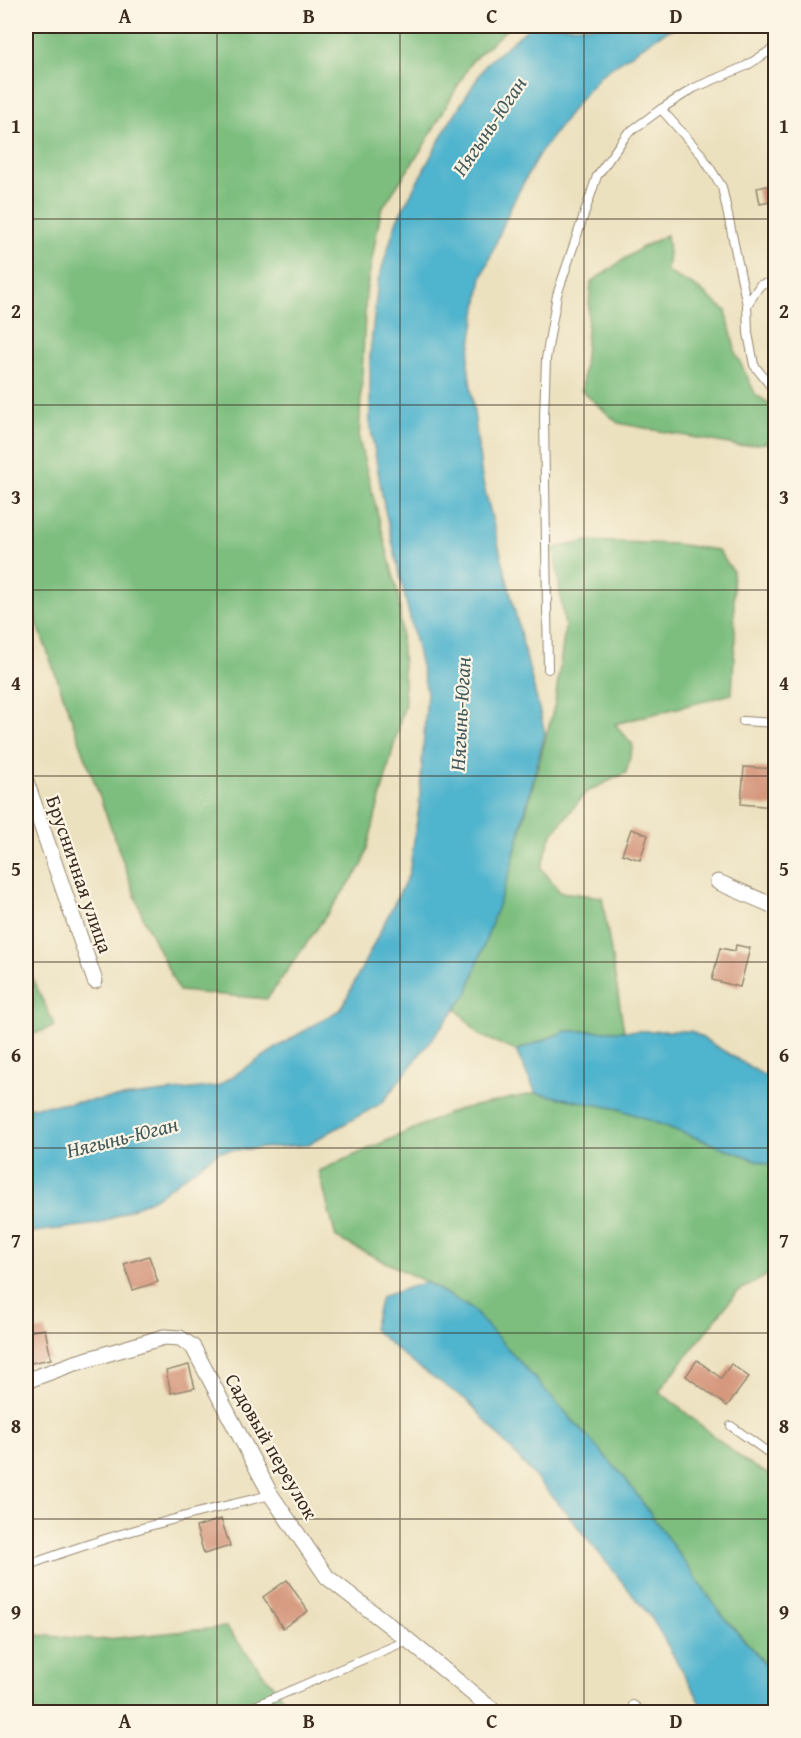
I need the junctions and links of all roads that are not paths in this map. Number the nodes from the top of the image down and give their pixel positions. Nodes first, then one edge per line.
1 (776, 47) edge
2 (661, 109) junction
3 (776, 281) edge
4 (747, 305) junction
5 (776, 393) edge
6 (548, 669) dead end
7 (743, 721) dead end
8 (776, 723) edge
9 (26, 781) edge
10 (718, 882) dead end
11 (776, 907) edge
12 (95, 981) dead end
13 (26, 1381) edge
14 (730, 1426) dead end
15 (776, 1458) edge
16 (271, 1495) junction
17 (26, 1566) edge
18 (408, 1640) junction
19 (633, 1705) dead end
20 (241, 1713) edge
21 (495, 1713) edge
22 (643, 1713) edge

1 - 2 lane
2 - 4 lane
2 - 6 lane
3 - 4 lane
4 - 5 lane
7 - 8 lane
9 - 12 street, Брусничная улица
10 - 11 street
13 - 16 street, Садовый переулок
14 - 15 lane
16 - 17 lane
16 - 18 street, Садовый переулок
18 - 20 lane
18 - 21 street, Садовый переулок
19 - 22 lane

